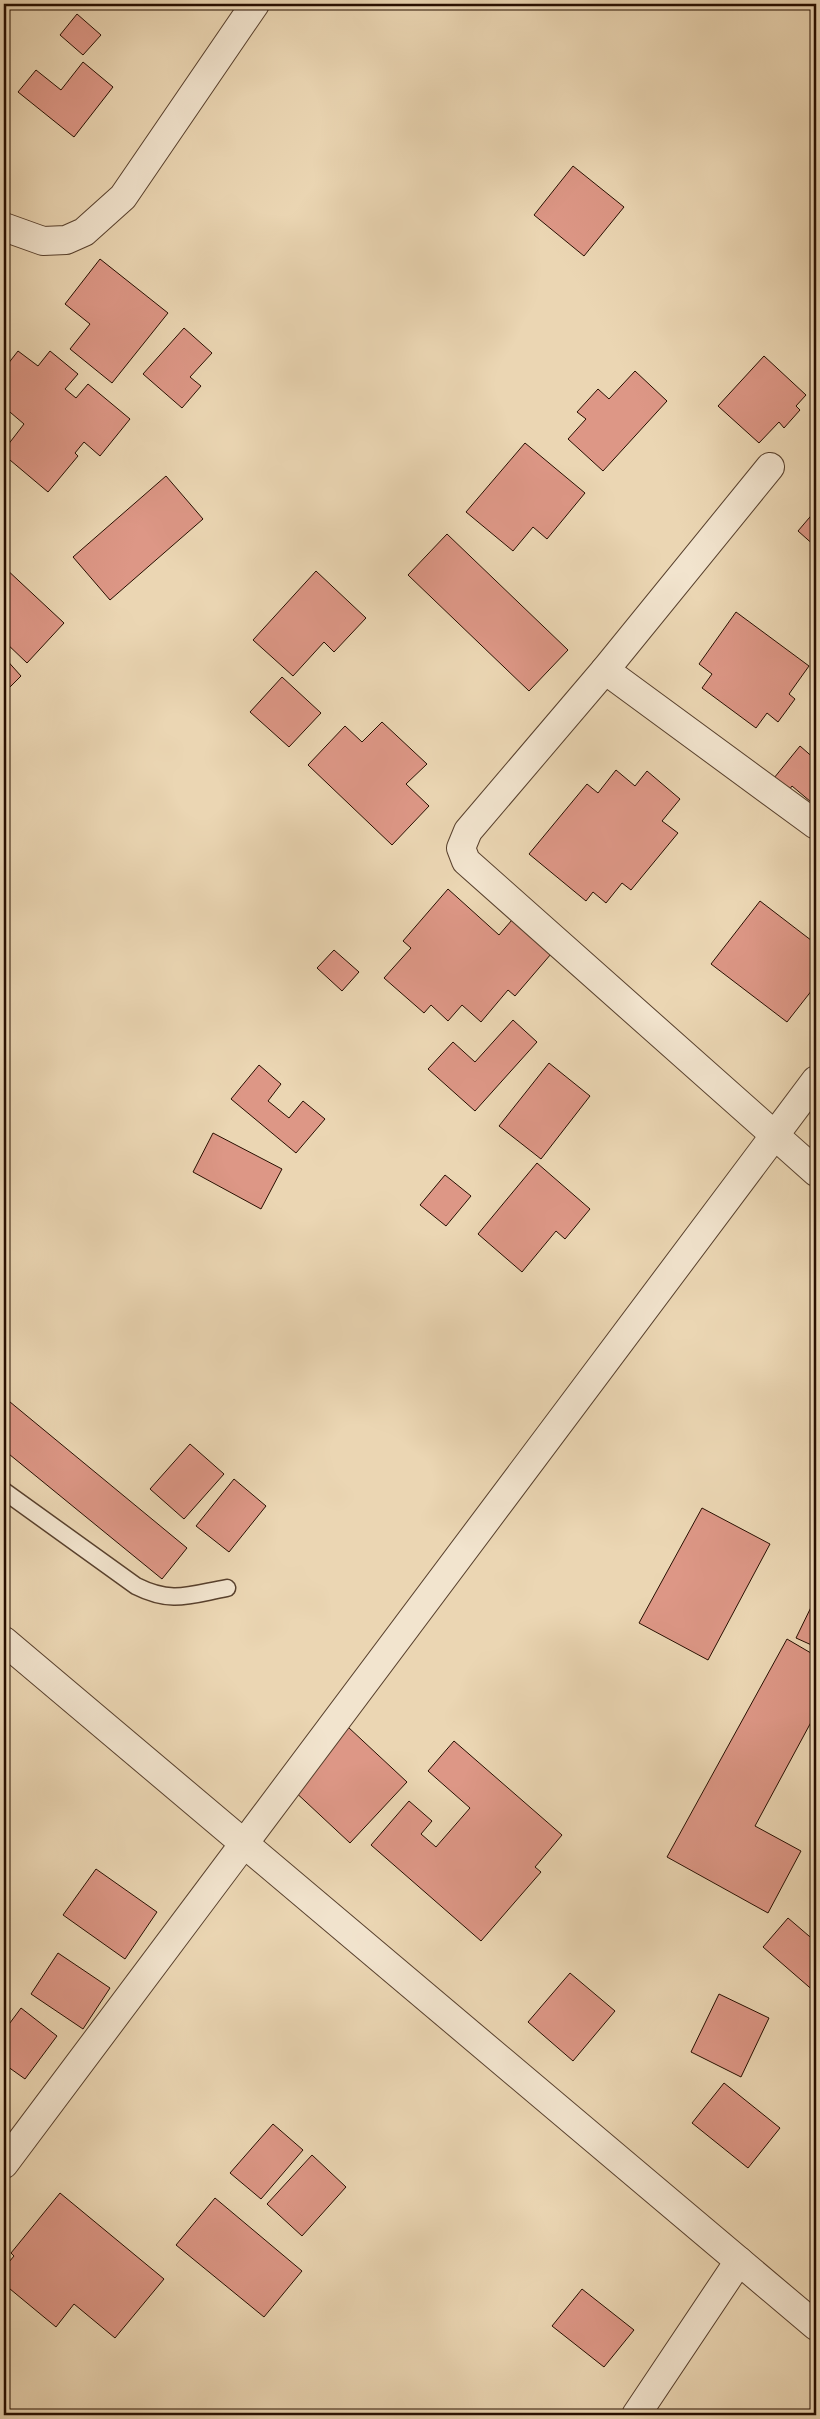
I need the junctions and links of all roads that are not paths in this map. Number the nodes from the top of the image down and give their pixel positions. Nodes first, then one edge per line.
1 (254, 4) edge
2 (4, 227) edge
3 (770, 467) dead end
4 (605, 670) junction
5 (816, 825) edge
6 (816, 1080) edge
7 (776, 1135) junction
8 (816, 1172) edge
9 (4, 1491) edge
10 (227, 1588) dead end
11 (4, 1641) edge
12 (243, 1842) junction
13 (4, 2164) edge
14 (738, 2261) junction
15 (816, 2326) edge
16 (636, 2415) edge

1 - 2 street
3 - 4 street
4 - 5 street
4 - 7 street
6 - 7 street
7 - 8 street
7 - 12 street
9 - 10 lane
11 - 12 street
12 - 13 street
12 - 14 street
14 - 15 street
14 - 16 street

